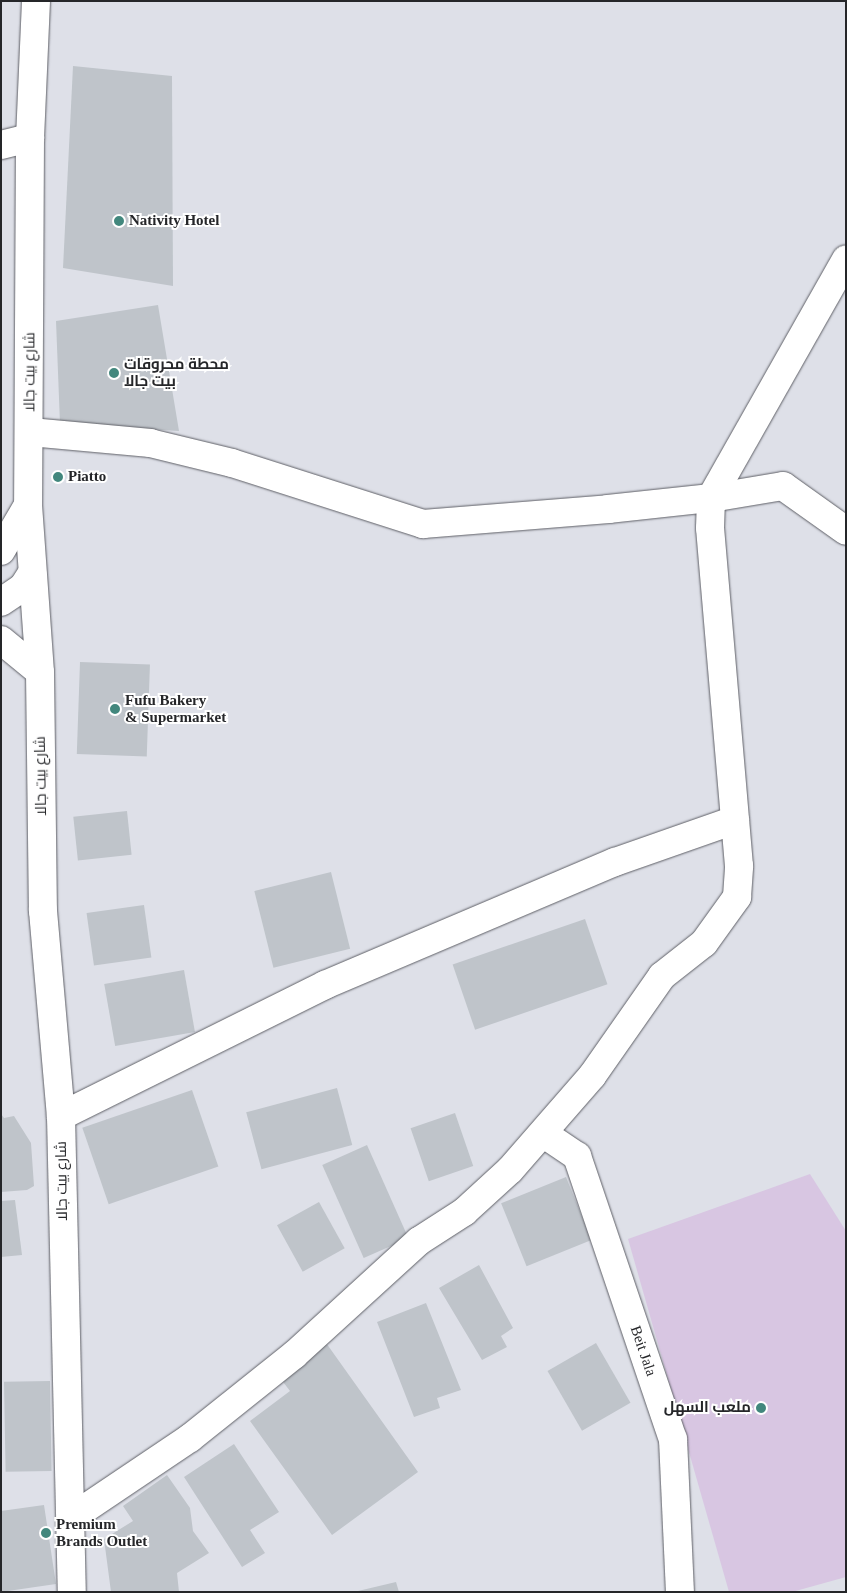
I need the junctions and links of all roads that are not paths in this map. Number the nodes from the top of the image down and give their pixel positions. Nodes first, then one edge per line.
1 (36, 1) edge
2 (30, 138) junction
3 (1, 145) edge
4 (846, 259) edge
5 (30, 432) junction
6 (711, 498) junction
7 (28, 505) junction
8 (846, 531) edge
9 (1, 551) edge
10 (32, 573) junction
11 (6, 600) edge
12 (35, 612) junction
13 (1, 640) edge
14 (40, 672) junction
15 (735, 820) junction
16 (61, 1116) junction
17 (544, 1134) junction
18 (72, 1518) junction
19 (73, 1551) junction
20 (72, 1592) edge
21 (86, 1592) edge
22 (680, 1592) edge

1 - 2 street, شارع بيت جالا
2 - 3 street
2 - 5 street, شارع بيت جالا
4 - 6 street
5 - 6 street
5 - 7 street, شارع بيت جالا
6 - 8 street
6 - 15 street
7 - 9 street
7 - 10 street, شارع بيت جالا
10 - 11 street
10 - 12 street, شارع بيت جالا
11 - 12 street
12 - 14 street, شارع بيت جالا
13 - 14 street
14 - 16 street, شارع بيت جالا
15 - 16 street
15 - 17 street
16 - 18 street, شارع بيت جالا
17 - 18 street
17 - 22 street, Beit Jala
18 - 19 street, شارع بيت جالا
19 - 20 street, شارع بيت جالا
19 - 21 street, شارع بيت جالا

